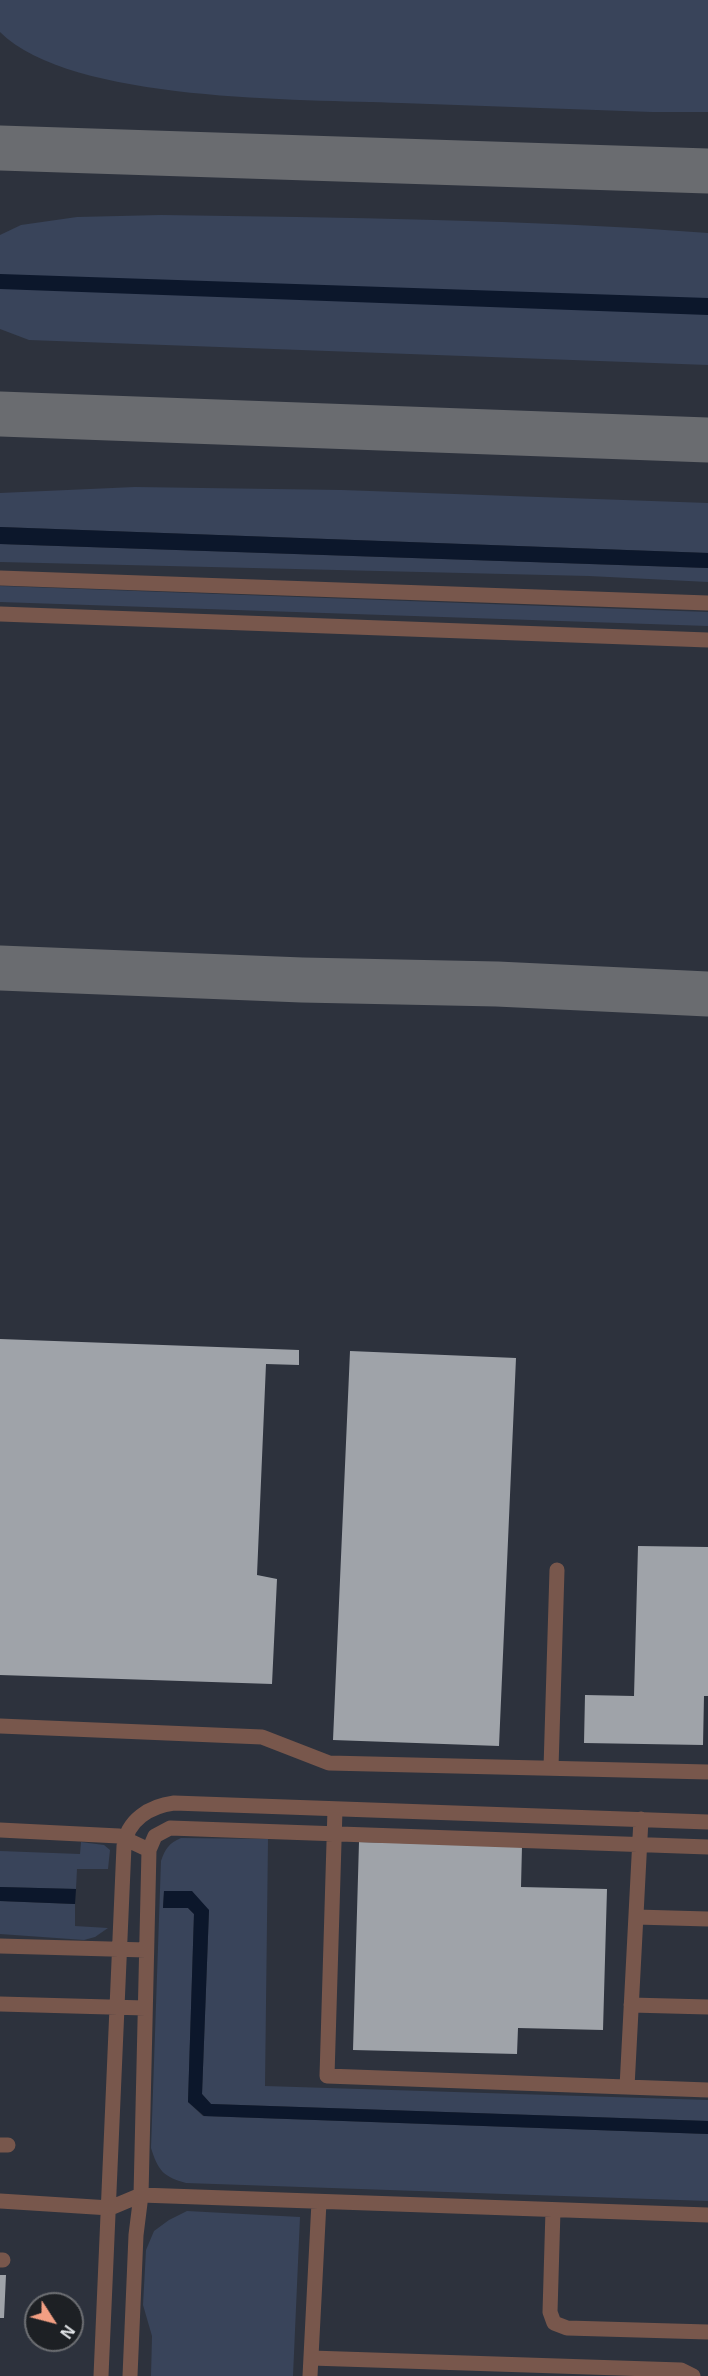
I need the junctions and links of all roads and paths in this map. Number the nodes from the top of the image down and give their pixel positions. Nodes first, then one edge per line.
1 (0, 578) edge
2 (708, 603) edge
3 (0, 614) edge
4 (708, 640) edge
5 (557, 1570) dead end
6 (0, 1726) edge
7 (551, 1768) junction
8 (708, 1772) edge
9 (334, 1809) junction
10 (641, 1820) junction
11 (708, 1822) edge
12 (0, 1830) edge
13 (334, 1832) junction
14 (125, 1839) junction
15 (640, 1844) junction
16 (708, 1847) edge
17 (149, 1850) junction
18 (636, 1917) junction
19 (708, 1919) edge
20 (0, 1946) edge
21 (120, 1948) junction
22 (146, 1950) junction
23 (0, 2004) edge
24 (631, 2005) junction
25 (708, 2007) edge
26 (119, 2008) junction
27 (145, 2008) junction
28 (627, 2088) junction
29 (708, 2090) edge
30 (141, 2195) junction
31 (0, 2201) edge
32 (319, 2202) junction
33 (110, 2208) junction
34 (553, 2210) junction
35 (708, 2215) edge
36 (708, 2332) edge
37 (311, 2358) junction
38 (101, 2376) edge
39 (130, 2376) edge
40 (310, 2376) edge
41 (693, 2376) edge

1 - 2 lane
3 - 4 lane
5 - 7 lane
6 - 7 lane
7 - 8 lane
9 - 10 lane
9 - 13 lane
9 - 14 lane
10 - 11 lane
10 - 15 lane
12 - 14 lane
13 - 15 lane
13 - 17 lane
13 - 28 lane
14 - 17 lane
14 - 21 lane
15 - 16 lane
15 - 18 lane
17 - 22 lane
18 - 19 lane
18 - 24 lane
20 - 21 lane
21 - 22 lane
21 - 26 lane
22 - 27 lane
23 - 26 lane
24 - 25 lane
24 - 28 lane
26 - 27 lane
26 - 33 lane
27 - 30 lane
28 - 29 lane
30 - 32 lane
30 - 33 lane
30 - 39 lane
31 - 33 lane
32 - 34 lane
32 - 37 lane
33 - 38 lane
34 - 35 lane
34 - 36 lane
37 - 40 lane
37 - 41 lane

